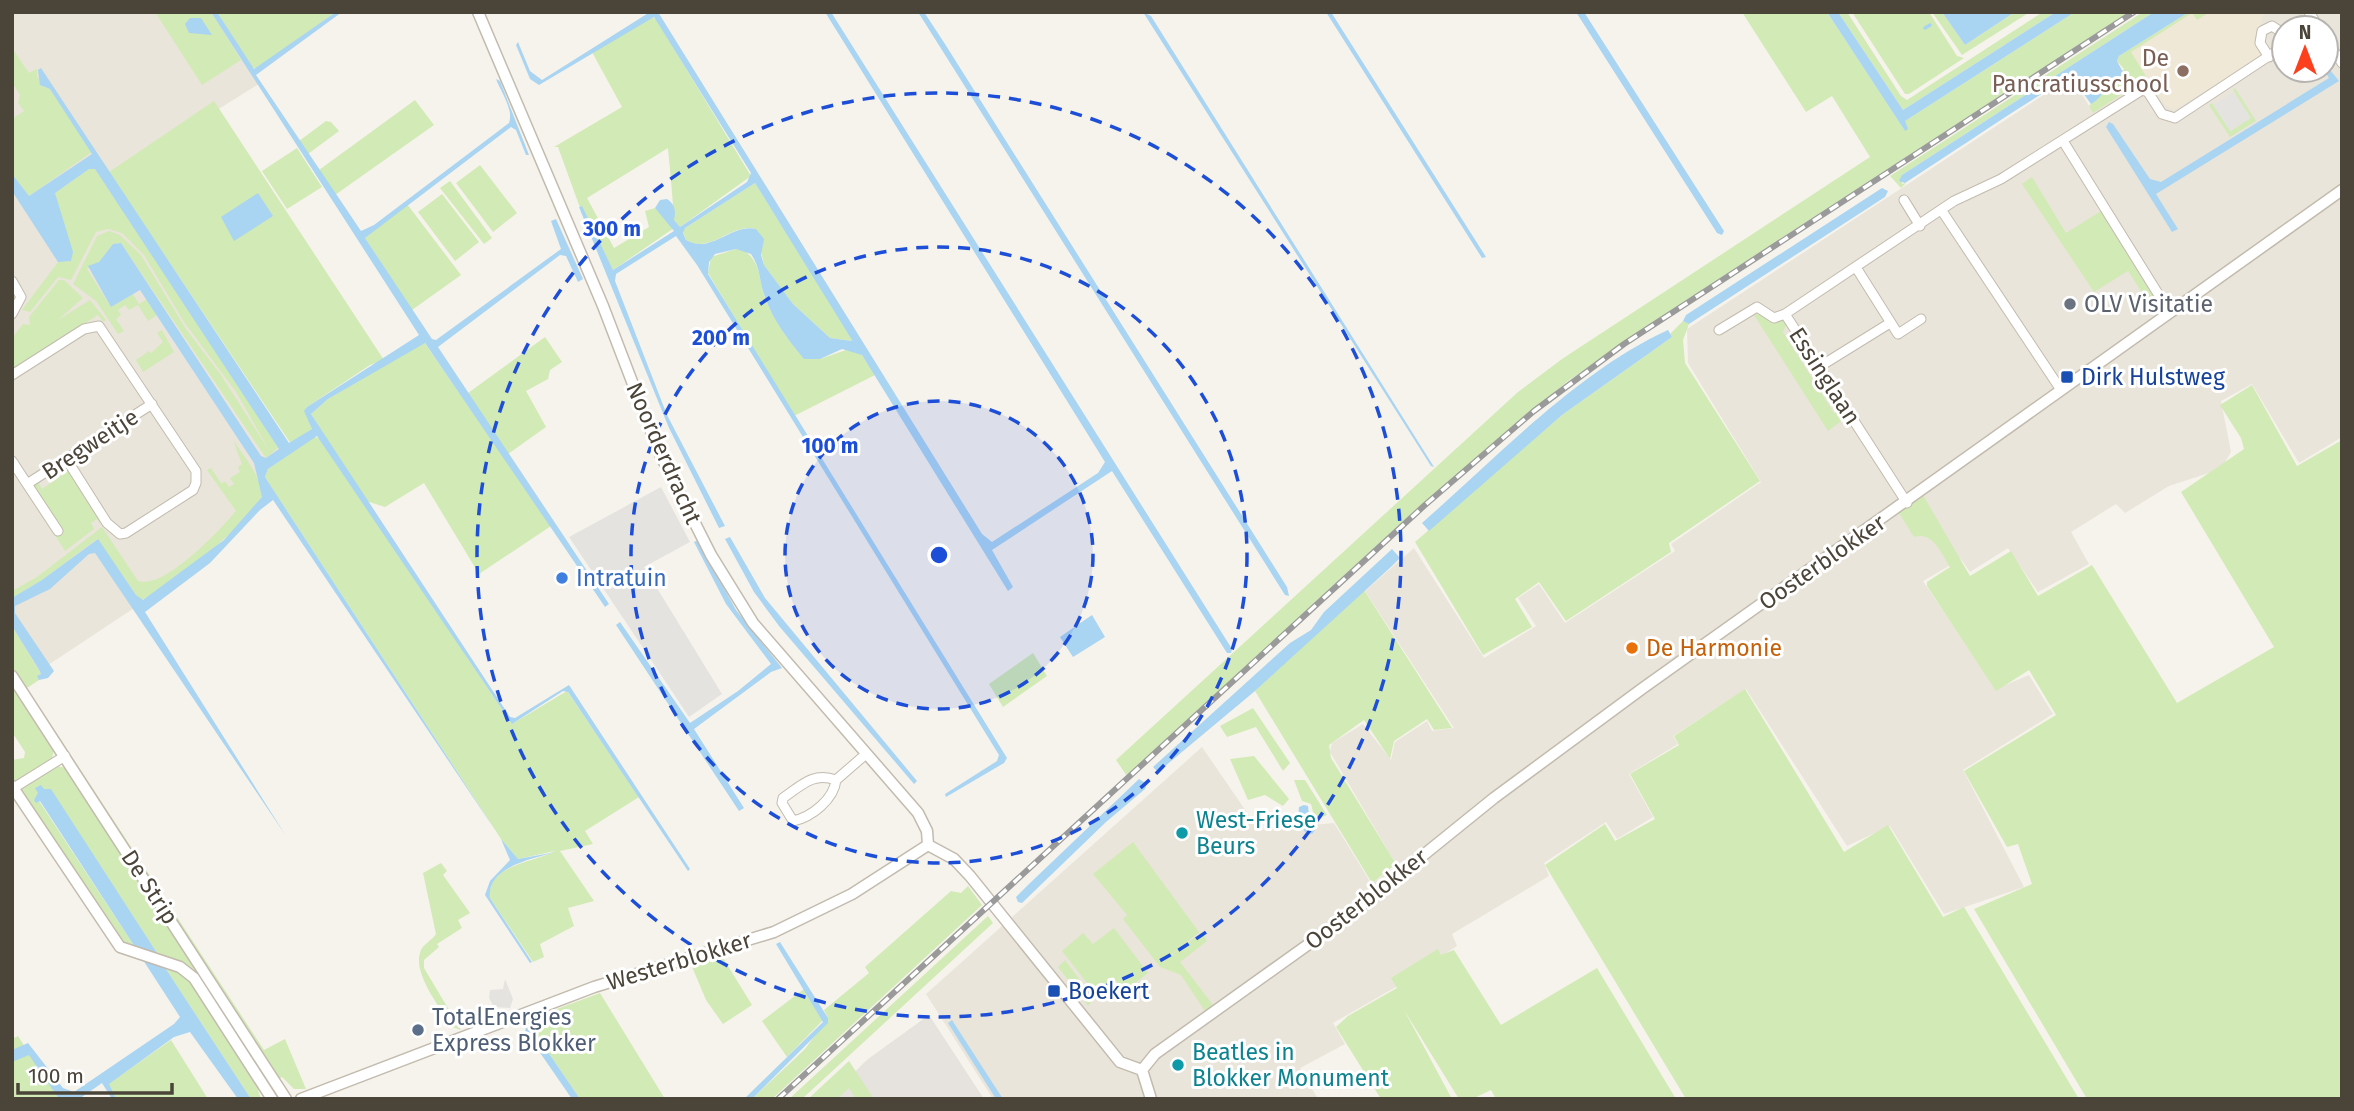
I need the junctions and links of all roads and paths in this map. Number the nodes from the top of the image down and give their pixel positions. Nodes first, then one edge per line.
1 (478, 12) edge
2 (2270, 27) edge
3 (2269, 57) joint
4 (2063, 141) junction
5 (2342, 190) edge
6 (1905, 200) dead end
7 (1942, 211) junction
8 (1920, 226) junction
9 (1857, 269) junction
10 (12, 281) edge
11 (2170, 313) junction
12 (12, 314) edge
13 (1785, 314) junction
14 (1921, 319) dead end
15 (1890, 323) junction
16 (1719, 330) dead end
17 (1819, 367) junction
18 (12, 375) edge
19 (2061, 390) junction
20 (152, 404) junction
21 (66, 460) junction
22 (12, 461) edge
23 (27, 484) junction
24 (1907, 503) junction
25 (58, 531) dead end
26 (12, 676) edge
27 (866, 754) junction
28 (65, 756) junction
29 (836, 780) junction
30 (13, 788) edge
31 (928, 845) junction
32 (1142, 1070) junction
33 (1146, 1097) edge
34 (272, 1099) edge
35 (286, 1099) edge
36 (301, 1099) edge

1 - 27 street, Noorderdracht
2 - 3 street
3 - 4 street
4 - 7 street
4 - 11 street
5 - 11 street, Oosterblokker
6 - 8 street
7 - 8 street
7 - 19 street
8 - 9 street
9 - 13 street
9 - 15 street
10 - 12 street
11 - 19 street, Oosterblokker
13 - 16 street, Essinglaan
13 - 17 street, Essinglaan
14 - 15 street
15 - 17 street
17 - 24 street, Essinglaan
18 - 20 street
19 - 24 street, Oosterblokker
20 - 21 street, Bregweitje
20 - 21 street
21 - 23 street, Bregweitje
22 - 23 street, Bregweitje
23 - 25 street, Bregweitje
24 - 32 street, Oosterblokker
26 - 28 street, De Strip
27 - 29 street
27 - 31 street, Noorderdracht
28 - 30 street
28 - 35 street, De Strip
29 - 29 street
30 - 34 street, De Strip
31 - 32 street
31 - 36 street, Westerblokker
32 - 33 street

